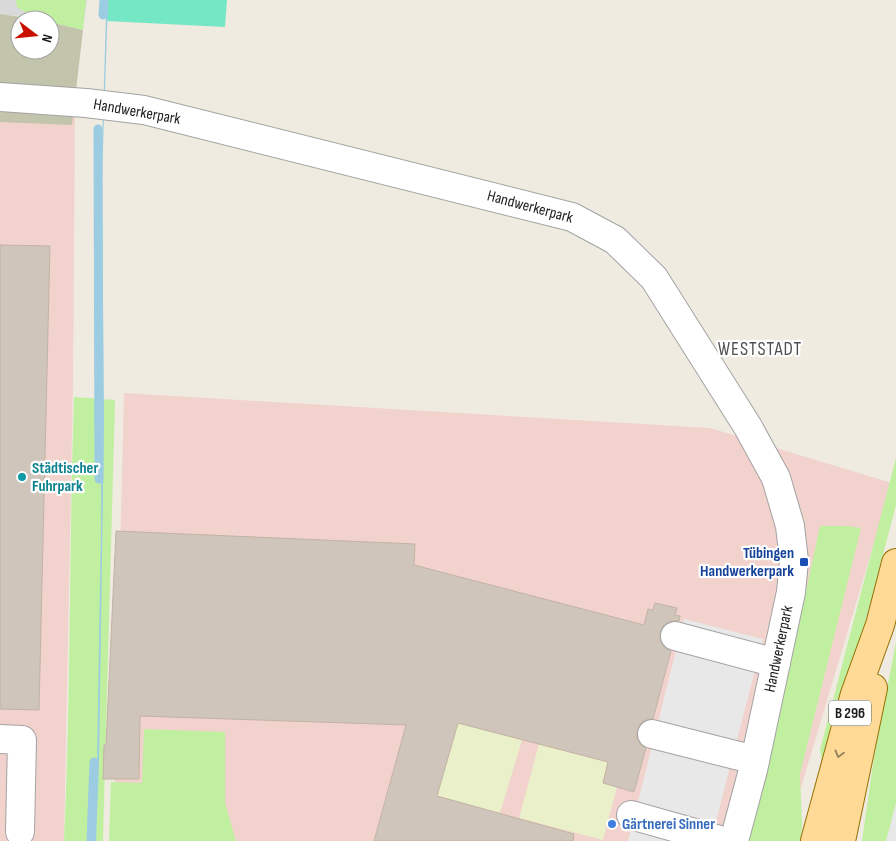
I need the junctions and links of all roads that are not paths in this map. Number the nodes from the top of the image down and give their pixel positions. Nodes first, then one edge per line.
1 (0, 98) edge
2 (896, 563) edge
3 (880, 625) junction
4 (675, 636) dead end
5 (776, 663) junction
6 (652, 734) dead end
7 (0, 739) edge
8 (755, 760) junction
9 (631, 816) dead end
10 (20, 832) dead end
11 (723, 841) edge
12 (734, 841) edge
13 (815, 841) edge
14 (841, 841) edge

1 - 5 street, Handwerkerpark
2 - 3 main road, B 296
3 -> 13 main road, B 296
3 - 14 main road, B 296
4 - 5 street
5 - 8 street, Handwerkerpark
6 - 8 street
7 - 10 street
8 - 12 street, Handwerkerpark
9 - 11 street

